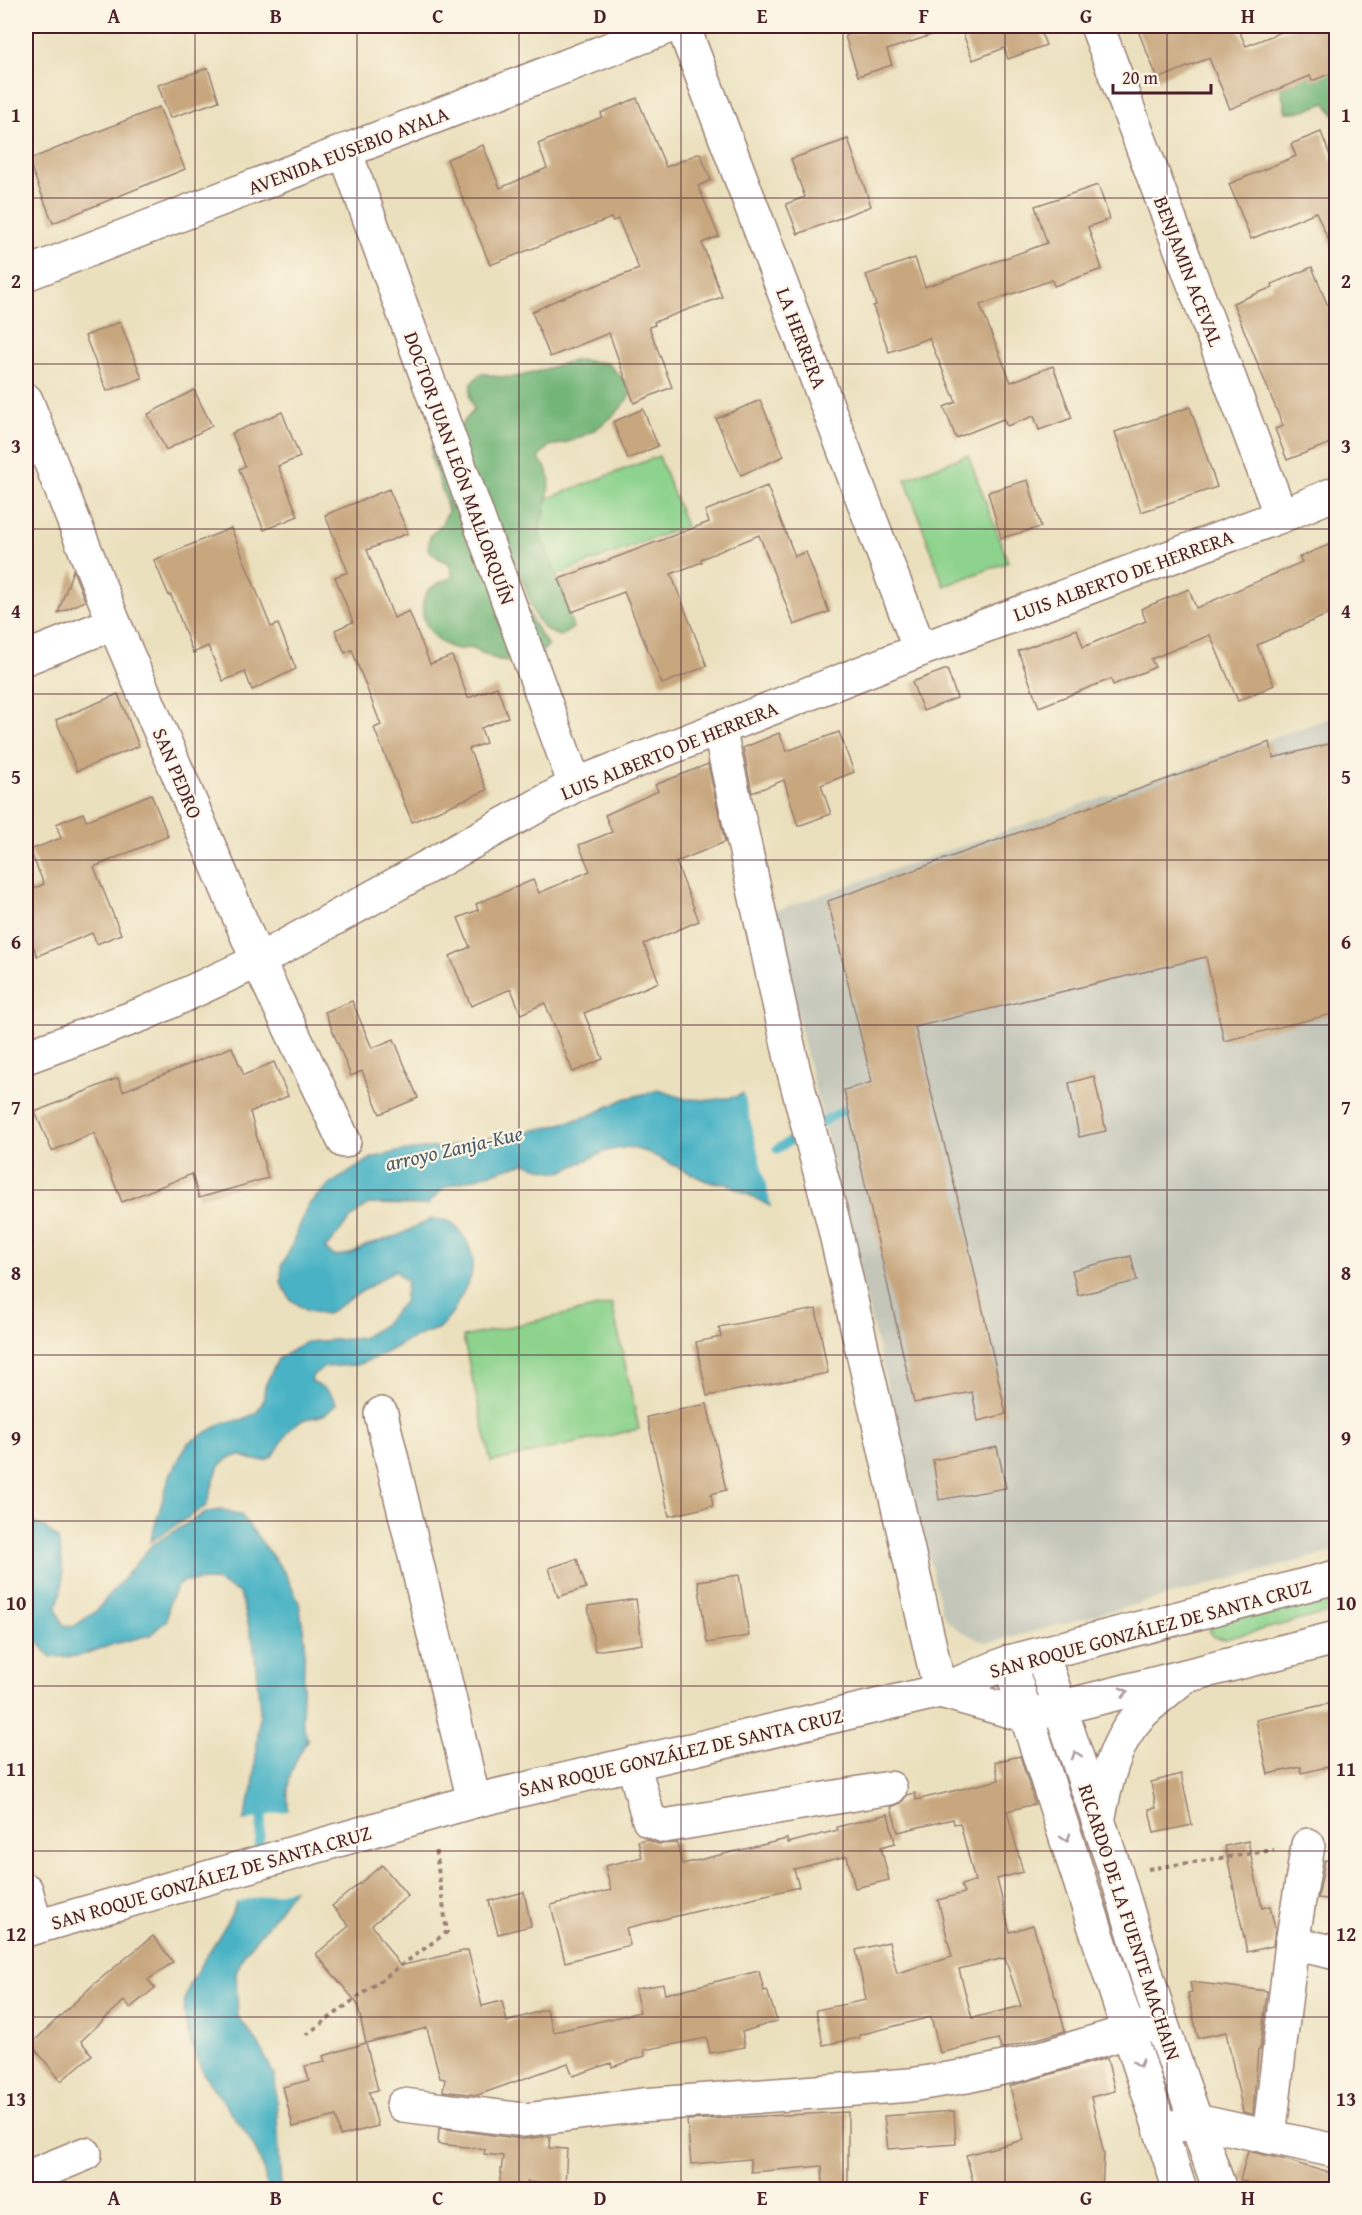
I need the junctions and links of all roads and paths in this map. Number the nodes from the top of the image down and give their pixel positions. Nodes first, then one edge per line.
1 (670, 26) edge
2 (683, 26) edge
3 (1097, 26) edge
4 (345, 151) junction
5 (26, 274) edge
6 (26, 400) edge
7 (1336, 493) edge
8 (1281, 516) junction
9 (114, 623) junction
10 (920, 650) junction
11 (26, 658) edge
12 (719, 728) junction
13 (575, 785) junction
14 (258, 961) junction
15 (26, 1057) edge
16 (344, 1141) dead end
17 (381, 1414) dead end
18 (1336, 1577) edge
19 (1336, 1638) edge
20 (1042, 1654) junction
21 (1009, 1662) junction
22 (1184, 1677) junction
23 (940, 1690) junction
24 (1061, 1708) junction
25 (1027, 1716) junction
26 (633, 1764) junction
27 (890, 1788) dead end
28 (474, 1801) junction
29 (430, 1814) junction
30 (1098, 1821) junction
31 (1308, 1845) joint
32 (1116, 1873) junction
33 (26, 1890) edge
34 (31, 1929) edge
35 (1292, 1943) junction
36 (1336, 1953) edge
37 (1161, 2022) junction
38 (1129, 2031) junction
39 (306, 2035) dead end
40 (403, 2105) dead end
41 (1196, 2121) junction
42 (1161, 2130) junction
43 (1269, 2137) junction
44 (1336, 2151) edge
45 (85, 2154) dead end
46 (26, 2178) edge
47 (1180, 2190) edge
48 (1220, 2190) edge

1 - 4 street, AVENIDA EUSEBIO AYALA
2 - 10 street, LA HERRERA
3 - 8 street, BENJAMIN ACEVAL
4 - 5 street, AVENIDA EUSEBIO AYALA
4 - 13 street, DOCTOR JUAN LEÓN MALLORQUÍN
6 - 9 street, SAN PEDRO
7 - 8 street, LUIS ALBERTO DE HERRERA
8 - 10 street, LUIS ALBERTO DE HERRERA
9 - 11 street
9 - 14 street, SAN PEDRO
10 - 12 street, LUIS ALBERTO DE HERRERA
12 - 13 street, LUIS ALBERTO DE HERRERA
12 - 23 street
13 - 14 street, LUIS ALBERTO DE HERRERA
14 - 15 street, LUIS ALBERTO DE HERRERA
14 - 16 street, SAN PEDRO
17 - 28 street
18 - 20 street, SAN ROQUE GONZÁLEZ DE SANTA CRUZ
19 - 22 street
20 - 21 street, SAN ROQUE GONZÁLEZ DE SANTA CRUZ
20 - 24 street, RICARDO DE LA FUENTE MACHAIN
21 - 23 street, SAN ROQUE GONZÁLEZ DE SANTA CRUZ
21 - 25 street, RICARDO DE LA FUENTE MACHAIN
24 -> 22 street
22 - 30 street
23 - 25 street
23 - 26 street, SAN ROQUE GONZÁLEZ DE SANTA CRUZ
24 - 25 street
30 -> 24 street, RICARDO DE LA FUENTE MACHAIN
25 -> 38 street, RICARDO DE LA FUENTE MACHAIN
26 - 27 street
26 - 28 street, SAN ROQUE GONZÁLEZ DE SANTA CRUZ
28 - 29 street, SAN ROQUE GONZÁLEZ DE SANTA CRUZ
29 - 34 street, SAN ROQUE GONZÁLEZ DE SANTA CRUZ
29 - 39 path
30 - 32 street, RICARDO DE LA FUENTE MACHAIN
31 - 32 path
31 - 35 street
32 - 37 street, RICARDO DE LA FUENTE MACHAIN
33 - 34 street
35 - 36 street
35 - 43 street
37 - 38 street
37 - 41 street, RICARDO DE LA FUENTE MACHAIN
38 - 40 street
38 -> 42 street, RICARDO DE LA FUENTE MACHAIN
41 - 42 street
41 - 43 street
41 - 48 street, RICARDO DE LA FUENTE MACHAIN
42 - 47 street, RICARDO DE LA FUENTE MACHAIN
43 - 44 street
45 - 46 street

